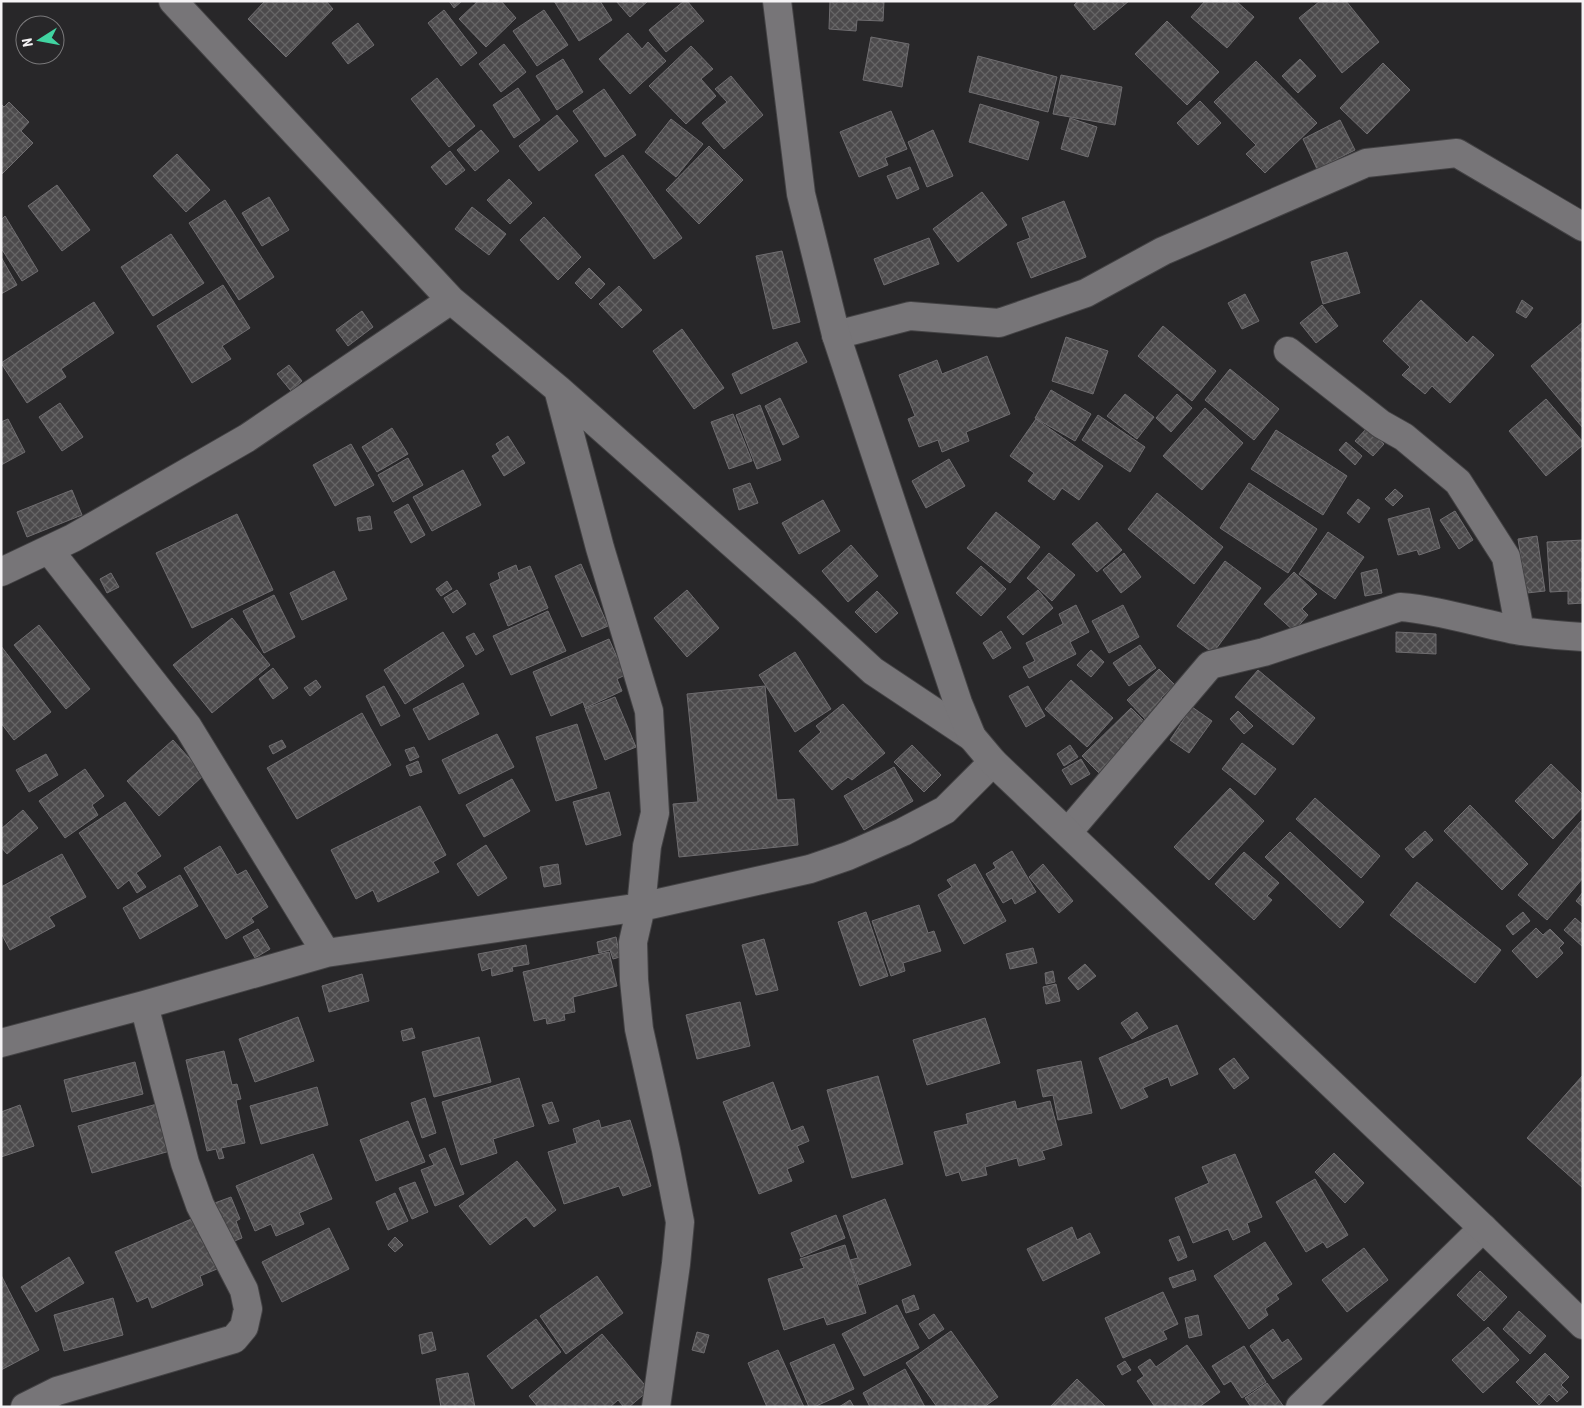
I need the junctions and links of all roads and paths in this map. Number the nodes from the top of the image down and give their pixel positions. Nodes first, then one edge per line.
1 (173, 1) edge
2 (776, 1) edge
3 (1583, 228) edge
4 (451, 300) junction
5 (836, 335) junction
6 (1288, 351) dead end
7 (558, 389) junction
8 (49, 550) junction
9 (1, 572) edge
10 (1520, 631) junction
11 (1583, 636) edge
12 (972, 737) junction
13 (993, 762) junction
14 (1068, 832) junction
15 (641, 907) junction
16 (326, 953) junction
17 (144, 1005) junction
18 (1, 1043) edge
19 (1483, 1228) junction
20 (1583, 1325) edge
21 (25, 1407) edge
22 (656, 1407) edge
23 (1300, 1407) edge

1 - 4 street
2 - 5 street
3 - 5 street
4 - 7 street
4 - 8 street
5 - 12 street
6 - 10 street
7 - 12 street
7 - 15 street
8 - 9 street
8 - 16 street
10 - 11 street
10 - 14 street
12 - 13 street
13 - 14 street
13 - 15 street
14 - 19 street
15 - 16 street
15 - 22 street
16 - 17 street
17 - 18 street
17 - 21 street
19 - 20 street
19 - 23 street

